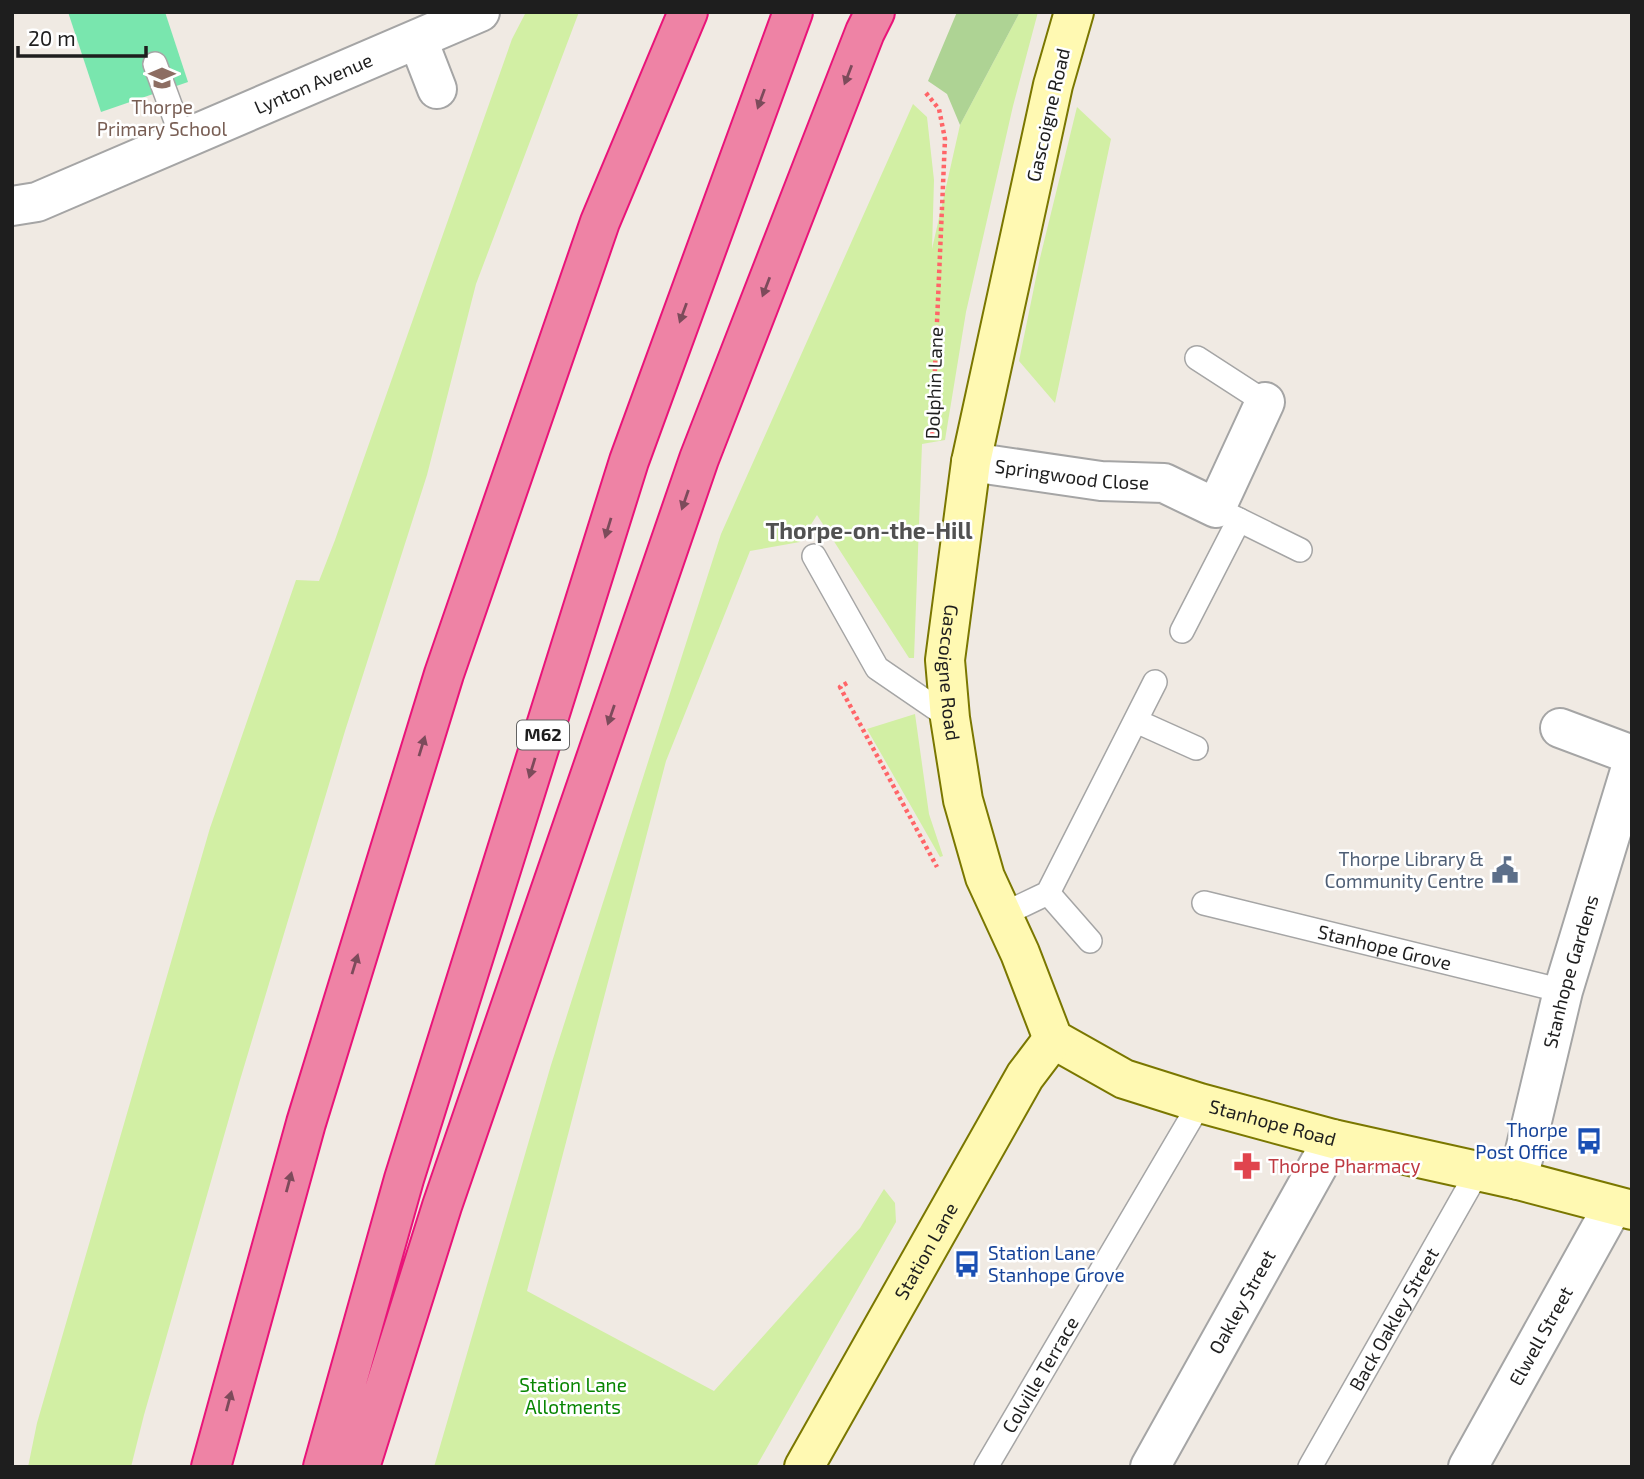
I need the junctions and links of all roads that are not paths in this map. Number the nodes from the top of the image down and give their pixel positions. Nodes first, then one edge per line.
1 (480, 12) edge
2 (688, 12) edge
3 (793, 12) edge
4 (875, 12) edge
5 (1074, 12) edge
6 (418, 40) junction
7 (155, 64) dead end
8 (437, 89) dead end
9 (183, 139) junction
10 (12, 206) edge
11 (1197, 358) dead end
12 (1265, 402) joint
13 (971, 462) junction
14 (1227, 514) junction
15 (1300, 550) dead end
16 (814, 556) dead end
17 (1182, 631) dead end
18 (1156, 682) dead end
19 (950, 718) junction
20 (1136, 721) junction
21 (1560, 728) dead end
22 (1196, 748) dead end
23 (1632, 755) edge
24 (1632, 764) edge
25 (1048, 893) junction
26 (1204, 903) dead end
27 (1002, 915) junction
28 (1090, 942) dead end
29 (1563, 991) junction
30 (1053, 1040) junction
31 (1200, 1102) junction
32 (1333, 1139) junction
33 (1478, 1171) junction
34 (1518, 1180) junction
35 (1623, 1208) edge
36 (1470, 1466) edge
37 (211, 1467) edge
38 (324, 1467) edge
39 (360, 1467) edge
40 (804, 1467) edge
41 (986, 1467) edge
42 (1150, 1467) edge
43 (1310, 1467) edge

1 - 6 street, Lynton Avenue
37 -> 2 highway
3 -> 38 highway, M62
4 -> 39 highway
5 - 13 street, Gascoigne Road
6 - 8 street
6 - 9 street, Lynton Avenue
7 - 9 lane
9 - 10 street, Lynton Avenue
11 - 12 lane
12 - 14 street
13 - 14 street, Springwood Close
13 - 19 street, Gascoigne Road
14 - 15 lane
14 - 17 lane
16 - 19 lane
18 - 20 lane
19 - 27 street, Gascoigne Road
20 - 22 lane
20 - 25 lane
21 - 23 street
24 - 29 street, Stanhope Gardens
25 - 27 lane
25 - 28 lane
26 - 29 lane, Stanhope Grove
27 - 30 street, Gascoigne Road
29 - 34 street, Stanhope Gardens
30 - 31 street
30 - 40 street, Station Lane
31 - 32 street, Stanhope Road
31 - 41 lane, Colville Terrace
32 - 33 street, Stanhope Road
32 - 42 street, Oakley Street
33 - 34 street, Stanhope Road
33 - 43 lane, Back Oakley Street
34 - 35 street, Stanhope Road
35 - 36 street, Elwell Street

